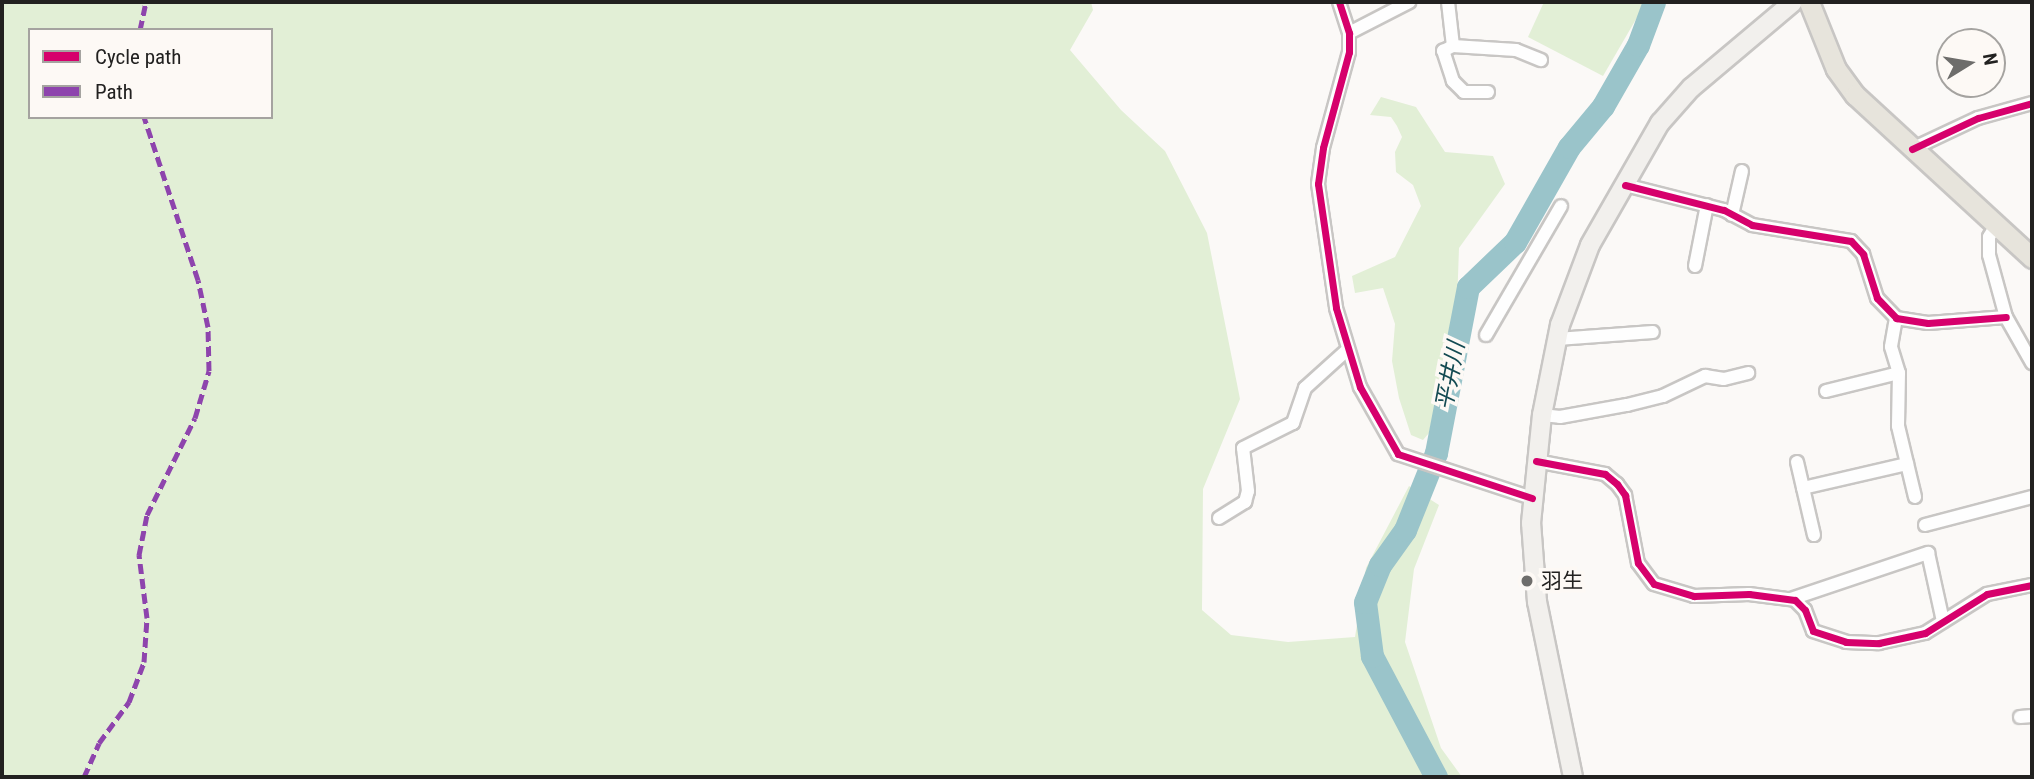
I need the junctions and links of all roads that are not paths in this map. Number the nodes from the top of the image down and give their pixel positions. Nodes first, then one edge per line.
1 (1339, 2) edge
2 (1409, 2) edge
3 (1448, 2) edge
4 (1793, 2) edge
5 (1808, 2) edge
6 (1349, 33) junction
7 (1453, 46) junction
8 (1541, 60) dead end
9 (1488, 92) dead end
10 (2032, 103) edge
11 (1912, 149) junction
12 (1742, 171) dead end
13 (1625, 186) junction
14 (1707, 205) junction
15 (1561, 206) dead end
16 (1732, 215) junction
17 (1996, 225) junction
18 (2032, 258) edge
19 (1695, 266) dead end
20 (2006, 317) junction
21 (1896, 318) junction
22 (1653, 332) dead end
23 (1486, 335) dead end
24 (1556, 339) junction
25 (1346, 351) junction
26 (2032, 363) edge
27 (1748, 373) dead end
28 (1899, 373) junction
29 (1826, 391) dead end
30 (1542, 415) junction
31 (1536, 461) junction
32 (1797, 462) dead end
33 (1907, 464) junction
34 (1803, 488) junction
35 (2032, 497) edge
36 (1532, 498) junction
37 (1915, 498) dead end
38 (1219, 518) dead end
39 (1925, 525) dead end
40 (1814, 535) dead end
41 (2032, 585) edge
42 (1791, 599) junction
43 (1943, 621) junction
44 (1573, 777) edge

1 - 6 street
2 - 6 street
3 - 7 street
4 - 13 main road
5 - 11 main road
6 - 25 street
7 - 8 street
7 - 9 street
10 - 11 street
11 - 17 main road
12 - 16 street
13 - 14 street
13 - 24 main road
14 - 16 street
14 - 19 street
15 - 23 street
16 - 21 street
17 - 18 main road
17 - 20 street
20 - 21 street
20 - 26 street
21 - 28 street
22 - 24 street
24 - 30 main road
25 - 36 street
25 - 38 street
27 - 30 street
28 - 29 street
28 - 33 street
30 - 31 main road
31 - 36 main road
31 - 42 street
32 - 34 street
33 - 34 street
33 - 37 street
34 - 40 street
35 - 39 street
36 - 44 main road
41 - 43 street
42 - 43 street
42 - 43 street

